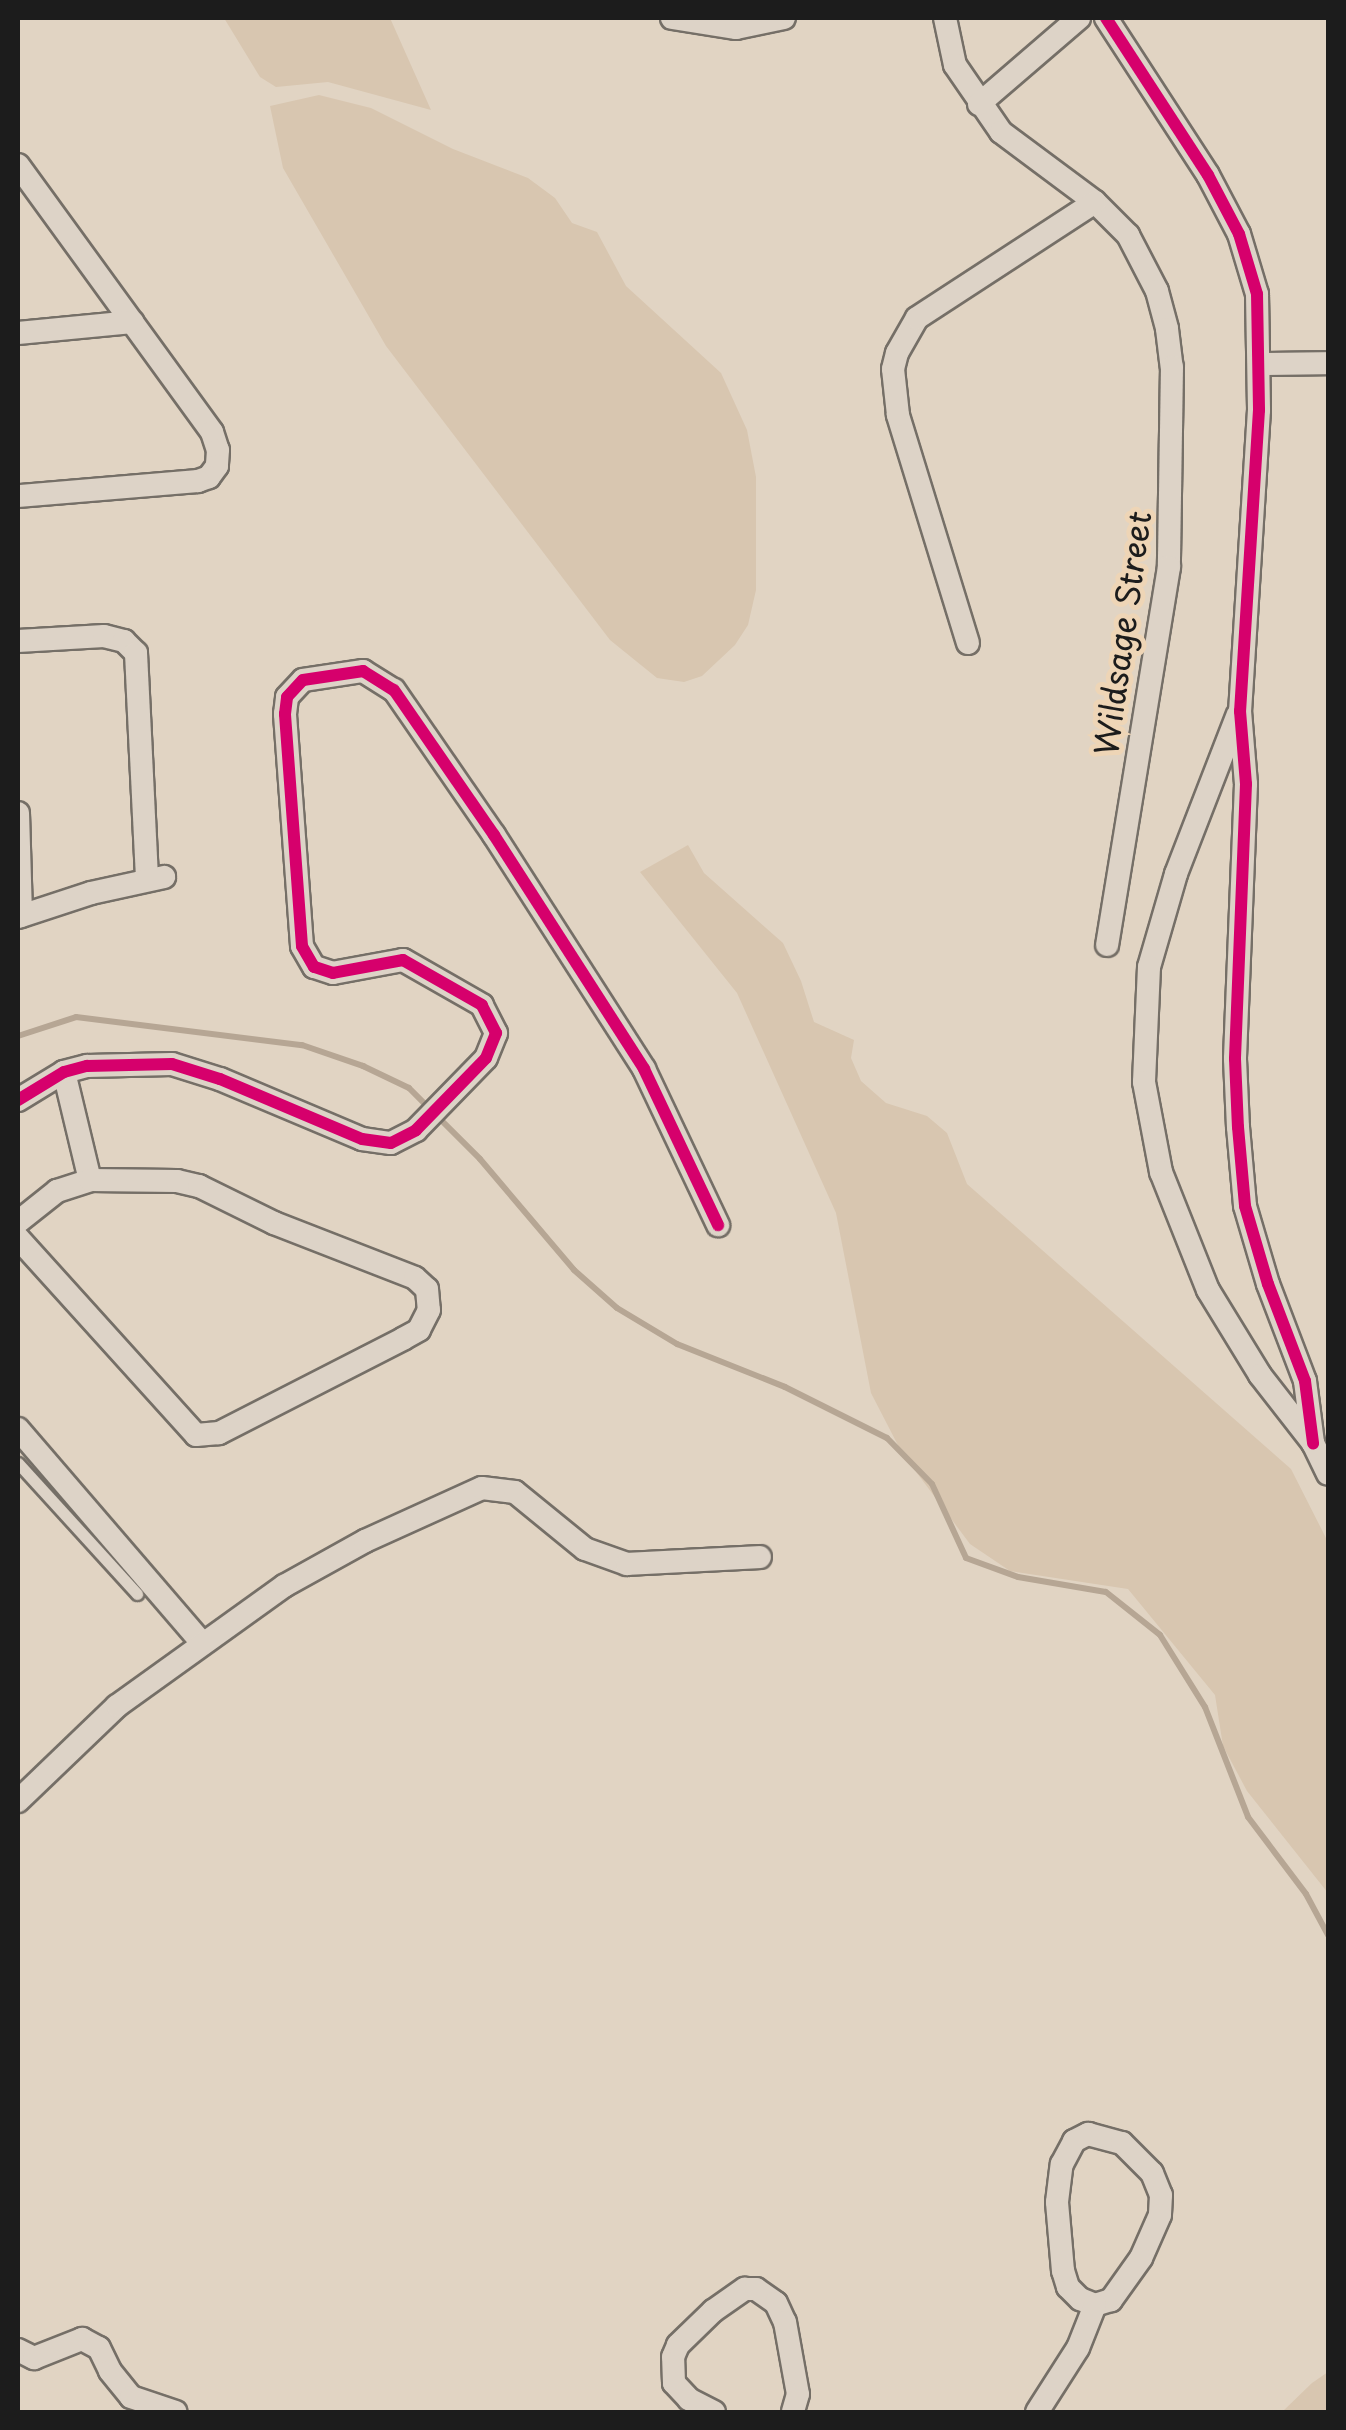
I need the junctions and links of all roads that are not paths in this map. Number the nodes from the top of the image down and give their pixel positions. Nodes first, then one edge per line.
1 (672, 18) edge
2 (784, 18) edge
3 (945, 18) edge
4 (1079, 18) edge
5 (1106, 18) edge
6 (979, 104) junction
7 (18, 165) edge
8 (1095, 202) junction
9 (132, 322) junction
10 (18, 333) edge
11 (1328, 363) edge
12 (1259, 364) junction
13 (18, 496) edge
14 (18, 641) edge
15 (968, 643) dead end
16 (1240, 711) junction
17 (18, 813) edge
18 (19, 916) edge
19 (1107, 946) dead end
20 (64, 1072) junction
21 (18, 1100) edge
22 (90, 1180) junction
23 (18, 1222) edge
24 (718, 1226) dead end
25 (18, 1238) edge
26 (18, 1429) edge
27 (1313, 1443) junction
28 (18, 1463) edge
29 (1328, 1474) edge
30 (760, 1557) dead end
31 (137, 1594) dead end
32 (202, 1642) junction
33 (18, 1801) edge
34 (1095, 2304) junction
35 (18, 2350) edge
36 (176, 2412) edge
37 (714, 2412) edge
38 (793, 2412) edge
39 (1037, 2412) edge

1 - 2 street
3 - 6 street, Wildsage Street
4 - 6 street
5 - 12 street
6 - 8 street, Wildsage Street
7 - 9 street
8 - 15 street
8 - 19 street, Wildsage Street
9 - 10 street
9 - 13 street
11 - 12 street
12 - 16 street
14 - 18 street
16 - 27 street
16 - 27 street
17 - 18 street
20 - 21 street
20 - 22 street
20 - 24 street
22 - 23 street
22 - 25 street
26 - 32 street
27 - 29 street
28 - 31 lane
30 - 32 street
32 - 33 street
34 - 34 street
34 - 39 street
35 - 36 street
37 - 38 street

